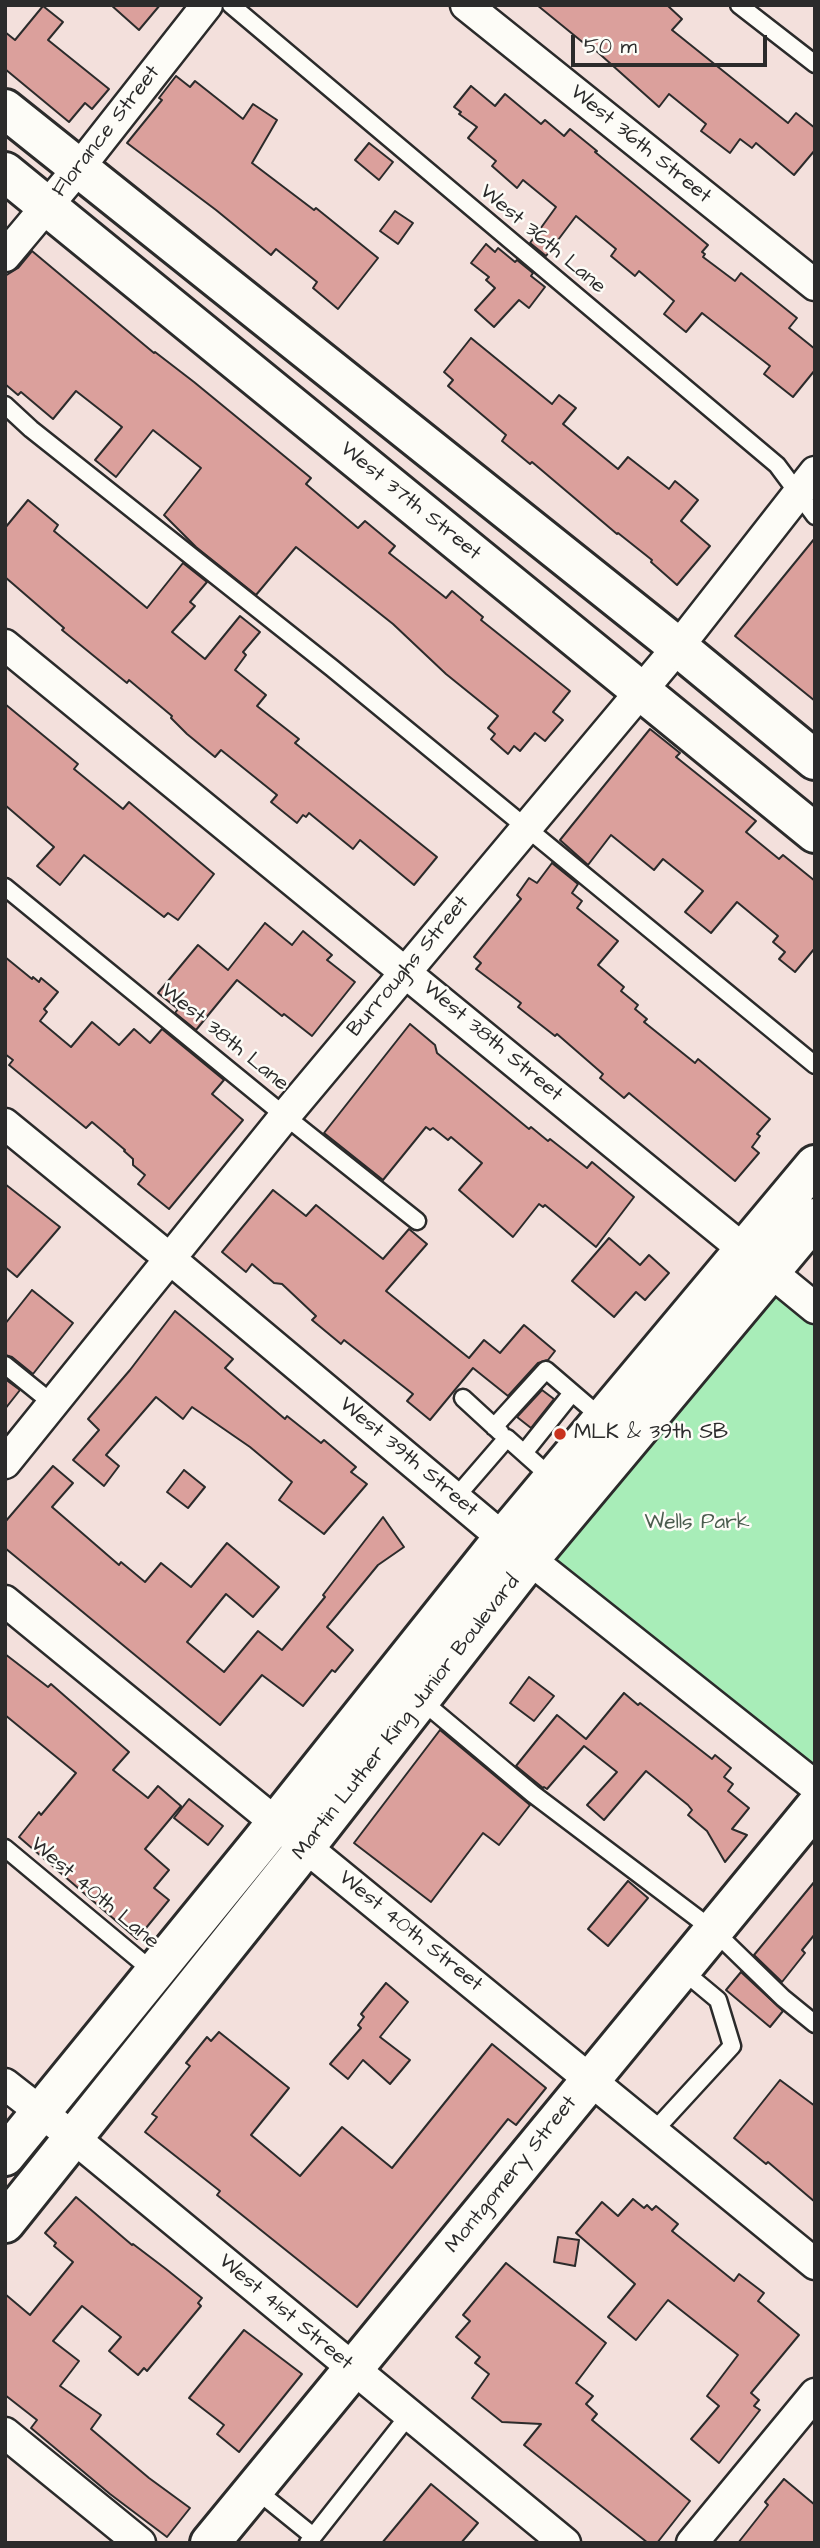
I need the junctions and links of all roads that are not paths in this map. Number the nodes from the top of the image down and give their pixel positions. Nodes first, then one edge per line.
1 (207, 5) edge
2 (231, 5) edge
3 (466, 5) edge
4 (739, 5) edge
5 (815, 64) edge
6 (5, 109) edge
7 (78, 169) junction
8 (5, 172) edge
9 (48, 206) junction
10 (5, 256) edge
11 (815, 285) edge
12 (5, 405) edge
13 (809, 494) edge
14 (5, 645) edge
15 (678, 647) junction
16 (641, 690) junction
17 (815, 760) edge
18 (525, 827) junction
19 (815, 833) edge
20 (5, 887) edge
21 (405, 971) junction
22 (815, 1065) edge
23 (285, 1116) junction
24 (5, 1124) edge
25 (815, 1165) edge
26 (815, 1218) edge
27 (417, 1221) dead end
28 (169, 1258) junction
29 (757, 1261) junction
30 (815, 1308) edge
31 (5, 1365) edge
32 (572, 1393) junction
33 (463, 1398) dead end
34 (52, 1403) junction
35 (603, 1419) junction
36 (494, 1427) junction
37 (507, 1438) junction
38 (524, 1453) junction
39 (5, 1463) edge
40 (553, 1479) junction
41 (456, 1497) junction
42 (516, 1549) junction
43 (5, 1601) edge
44 (421, 1700) junction
45 (815, 1786) edge
46 (815, 1807) edge
47 (275, 1822) junction
48 (5, 1847) edge
49 (306, 1847) junction
50 (713, 1930) junction
51 (682, 1970) junction
52 (155, 1973) junction
53 (815, 2024) edge
54 (590, 2080) junction
55 (5, 2084) edge
56 (40, 2113) junction
57 (653, 2132) junction
58 (74, 2138) junction
59 (5, 2156) edge
60 (5, 2223) edge
61 (815, 2264) edge
62 (352, 2369) junction
63 (815, 2393) edge
64 (409, 2415) junction
65 (5, 2433) edge
66 (255, 2489) junction
67 (310, 2539) edge
68 (141, 2543) edge
69 (210, 2543) edge
70 (565, 2543) edge
71 (692, 2543) edge

1 - 7 street, Florance Street
2 - 13 lane, West 36th Lane
3 - 11 street, West 36th Street
4 - 5 lane
6 - 7 main road
7 - 9 street, Florance Street
7 - 15 main road
8 - 9 main road, West 37th Street
9 - 10 street, Florance Street
9 - 16 main road, West 37th Street
12 - 18 lane
13 - 15 street, Burroughs Street
14 - 21 street, West 38th Street
15 - 16 street, Burroughs Street
15 - 17 main road
16 - 18 street, Burroughs Street
16 - 19 main road, West 37th Street
18 - 21 street, Burroughs Street
18 - 22 lane
20 - 23 lane, West 38th Lane
21 - 23 street, Burroughs Street
21 - 29 street, West 38th Street
23 - 27 lane, West 38th Lane
23 - 28 street, Burroughs Street
24 - 28 street, West 39th Street
25 - 29 main road, Martin Luther King Junior Boulevard
26 - 29 main road, Martin Luther King Junior Boulevard
28 - 34 street, Burroughs Street
28 - 41 street, West 39th Street
29 - 30 street, West 38th Street
29 - 35 main road, Martin Luther King Junior Boulevard
29 - 42 main road, Martin Luther King Junior Boulevard
31 - 34 lane
32 - 35 lane
32 - 36 lane
32 - 38 lane
33 - 36 lane
34 - 39 street, Burroughs Street
35 - 40 main road, Martin Luther King Junior Boulevard
36 - 37 lane
37 - 38 lane
37 - 41 lane
38 - 40 lane
40 - 42 main road, Martin Luther King Junior Boulevard
41 - 42 street, West 39th Street
42 - 44 main road, Martin Luther King Junior Boulevard
42 - 45 street, West 39th Street
42 - 47 main road, Martin Luther King Junior Boulevard
43 - 47 street, West 40th Street
44 - 49 main road, Martin Luther King Junior Boulevard
44 - 50 lane
46 - 50 main road, Montgomery Street
47 - 49 street, West 40th Street
47 - 52 main road, Martin Luther King Junior Boulevard
48 - 52 lane, West 40th Lane
49 - 54 street, West 40th Street
49 - 58 main road, Martin Luther King Junior Boulevard
50 - 51 main road, Montgomery Street
50 - 53 lane
51 - 54 main road, Montgomery Street
51 - 57 lane
52 - 56 main road, Martin Luther King Junior Boulevard
54 - 57 street, West 40th Street
54 - 62 main road, Montgomery Street
55 - 56 street, West 41st Street
56 - 58 street, West 41st Street
56 - 59 main road, Martin Luther King Junior Boulevard
57 - 61 street, West 40th Street
58 - 60 main road, Martin Luther King Junior Boulevard
58 - 62 street, West 41st Street
62 - 64 street, West 41st Street
62 - 66 main road, Montgomery Street
63 - 71 street
64 - 67 lane
64 - 70 street, West 41st Street
65 - 68 street
66 - 67 lane
66 - 69 main road, Montgomery Street

